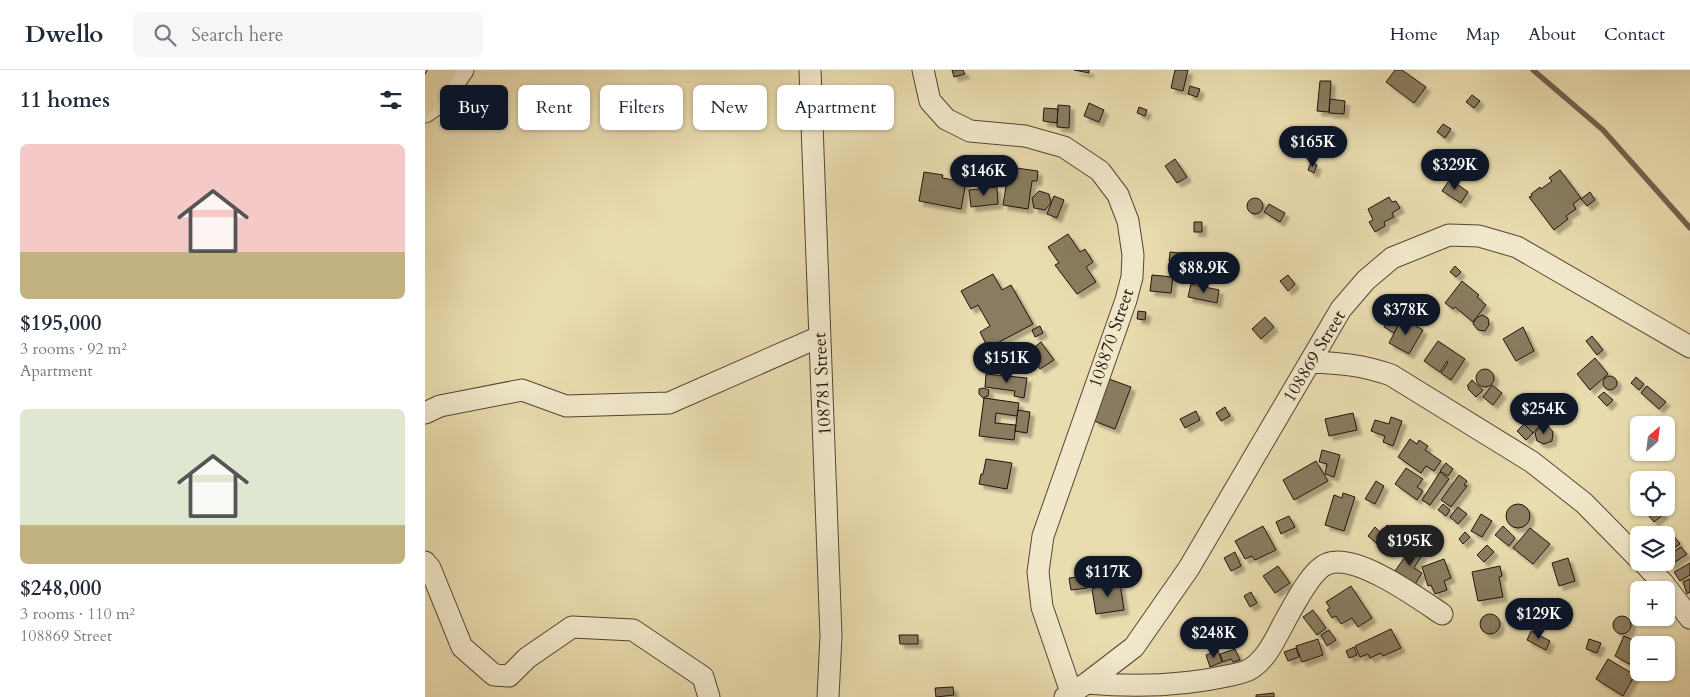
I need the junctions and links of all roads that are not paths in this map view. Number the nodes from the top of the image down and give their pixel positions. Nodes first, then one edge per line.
1 (443, 70) edge
2 (463, 70) edge
3 (810, 70) edge
4 (923, 70) edge
5 (425, 101) edge
6 (425, 112) edge
7 (819, 337) junction
8 (1690, 347) edge
9 (1310, 362) junction
10 (425, 413) edge
11 (1630, 550) edge
12 (425, 562) edge
13 (1652, 571) edge
14 (1442, 614) dead end
15 (1690, 618) edge
16 (1074, 691) edge
17 (709, 697) edge
18 (828, 697) edge

1 - 5 main road
2 - 6 street
3 - 7 street, 108781 Street
4 - 16 street, 108870 Street
7 - 10 street
7 - 18 street, 108781 Street
8 - 9 street, 108869 Street
9 - 11 street
9 - 16 street, 108869 Street
12 - 17 street
13 - 15 street
14 - 16 street

